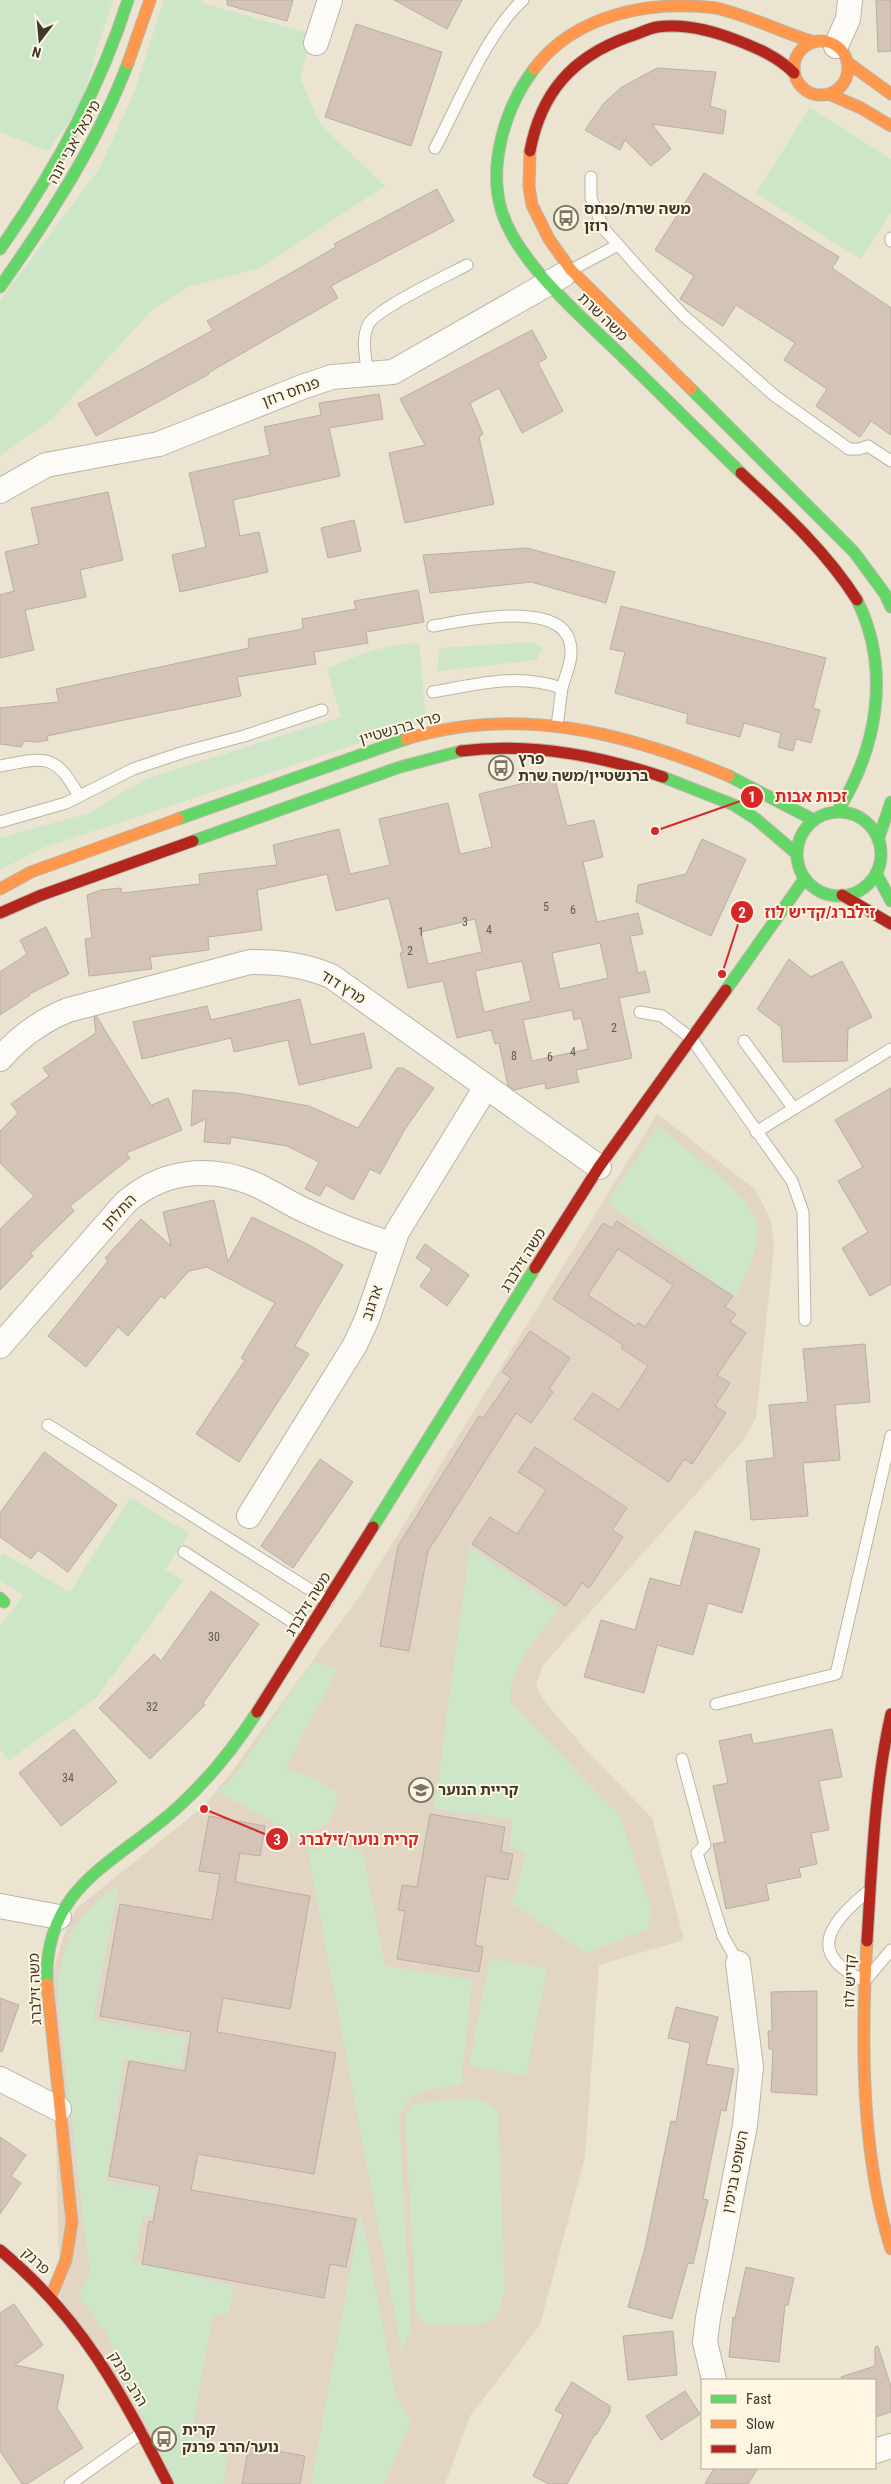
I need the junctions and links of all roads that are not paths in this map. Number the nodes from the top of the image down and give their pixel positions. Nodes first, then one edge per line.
1 (128, 0) edge
2 (150, 0) edge
3 (330, 0) edge
4 (523, 0) edge
5 (850, 0) edge
6 (316, 43) dead end
7 (832, 50) junction
8 (794, 73) junction
9 (829, 94) junction
10 (891, 94) edge
11 (891, 126) edge
12 (435, 148) dead end
13 (591, 177) dead end
14 (618, 245) junction
15 (0, 249) edge
16 (467, 265) dead end
17 (571, 270) junction
18 (548, 283) junction
19 (0, 287) edge
20 (368, 375) junction
21 (891, 461) edge
22 (0, 491) edge
23 (891, 607) edge
24 (433, 626) dead end
25 (562, 688) junction
26 (433, 692) dead end
27 (322, 710) dead end
28 (557, 726) junction
29 (0, 766) edge
30 (79, 796) junction
31 (891, 802) edge
32 (837, 812) junction
33 (814, 820) junction
34 (0, 822) edge
35 (878, 840) junction
36 (797, 854) junction
37 (876, 873) junction
38 (805, 878) junction
39 (0, 889) edge
40 (824, 893) junction
41 (842, 895) junction
42 (891, 900) edge
43 (813, 901) dead end
44 (0, 913) edge
45 (787, 923) dead end
46 (891, 924) edge
47 (754, 948) junction
48 (640, 1012) dead end
49 (691, 1038) junction
50 (744, 1041) dead end
51 (891, 1049) edge
52 (0, 1059) edge
53 (486, 1087) junction
54 (794, 1109) junction
55 (756, 1132) junction
56 (598, 1167) junction
57 (391, 1244) junction
58 (805, 1320) dead end
59 (0, 1346) edge
60 (48, 1425) dead end
61 (891, 1436) edge
62 (249, 1516) dead end
63 (184, 1552) dead end
64 (328, 1600) junction
65 (308, 1632) junction
66 (716, 1704) dead end
67 (891, 1714) edge
68 (888, 1742) edge
69 (682, 1759) dead end
70 (870, 1890) junction
71 (0, 1906) edge
72 (59, 1917) junction
73 (891, 1950) edge
74 (738, 1963) joint
75 (865, 1981) junction
76 (0, 2079) edge
77 (60, 2109) junction
78 (891, 2249) edge
79 (0, 2250) edge
80 (51, 2296) junction
81 (714, 2379) edge
82 (142, 2433) junction
83 (891, 2446) edge
84 (876, 2451) edge
85 (70, 2484) edge
86 (168, 2484) edge

1 - 15 street, מיכאל אבי יונה
2 - 19 street, מיכאל אבי יונה
3 - 6 street
4 - 12 lane
5 - 7 street
7 - 8 street
7 - 9 street
7 - 10 street, משה שרת
7 - 18 street, משה שרת
8 - 9 street
8 - 17 street, משה שרת
9 - 11 street
13 - 14 lane
14 - 17 lane
14 - 21 lane
16 - 20 lane
17 - 18 street, פנחס רוזן
17 - 23 street, משה שרת
18 - 20 street, פנחס רוזן
18 - 32 street, משה שרת
20 - 22 street, פנחס רוזן
24 - 25 lane
25 - 26 lane
25 - 28 lane
27 - 30 lane
28 - 33 street, פרץ ברנשטיין
28 - 39 street, פרץ ברנשטיין
29 - 30 lane
30 - 34 lane
31 - 35 street
32 - 33 street
32 - 35 street
33 - 36 street
35 - 37 street
36 - 38 street
36 - 44 street
37 - 41 street
37 - 42 street
38 - 40 street
38 - 47 street, משה זילברג
40 - 41 street
40 - 43 street
41 - 46 street
45 - 47 street, משה זילברג
47 - 49 street, משה זילברג
48 - 49 lane
49 - 55 lane
49 - 56 street, משה זילברג
50 - 54 lane
51 - 54 lane
52 - 53 street, מרץ דוד
53 - 56 street, מרץ דוד
53 - 57 street, ארגוב
54 - 55 lane
55 - 58 lane
56 - 64 street, משה זילברג
57 - 59 street, התלתן
57 - 62 street, ארגוב
60 - 64 lane
61 - 66 lane
63 - 65 lane
64 - 65 street, משה זילברג
65 - 72 street, משה זילברג
67 - 68 street, קדיש לוז
68 - 70 street, קדיש לוז
69 - 74 lane
70 - 75 street, קדיש לוז
70 - 75 lane
71 - 72 street
72 - 77 street, משה זילברג
73 - 75 lane
74 - 81 street, השופט בנימין
75 - 78 street, קדיש לוז
76 - 77 street
77 - 80 street, משה זילברג
79 - 80 street, פרנק
80 - 82 street, הרב פרנק
82 - 85 lane
82 - 86 street, הרב פרנק
83 - 84 street

